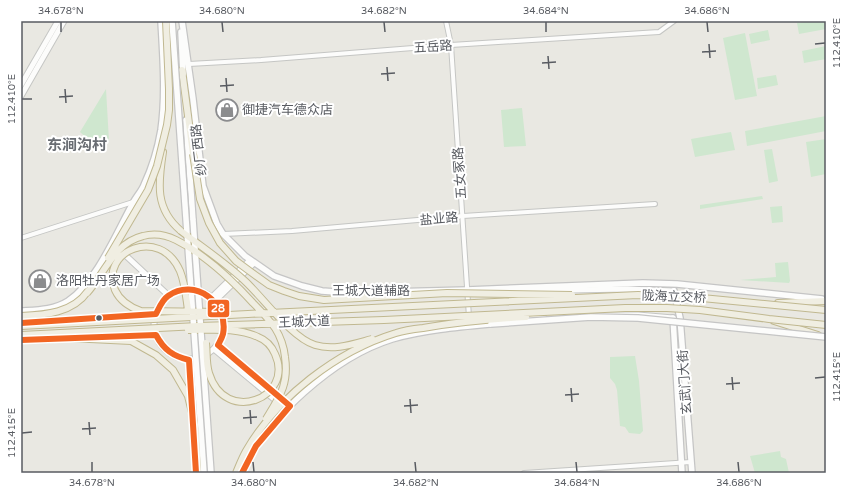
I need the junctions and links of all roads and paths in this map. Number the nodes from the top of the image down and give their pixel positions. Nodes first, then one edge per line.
1 (58, 21) edge
2 (64, 21) edge
3 (161, 21) edge
4 (166, 21) edge
5 (172, 21) edge
6 (181, 21) edge
7 (446, 21) edge
8 (674, 21) edge
9 (451, 46) junction
10 (189, 64) junction
11 (182, 70) junction
12 (21, 84) edge
13 (21, 96) edge
14 (167, 125) junction
15 (134, 202) junction
16 (655, 204) dead end
17 (463, 216) junction
18 (223, 234) junction
19 (21, 238) edge
20 (112, 243) junction
21 (252, 261) junction
22 (196, 264) junction
23 (467, 290) junction
24 (674, 291) joint
25 (87, 293) junction
26 (638, 295) junction
27 (169, 296) junction
28 (214, 299) junction
29 (826, 300) edge
30 (521, 301) joint
31 (763, 304) junction
32 (625, 308) junction
33 (188, 310) joint
34 (587, 310) joint
35 (826, 310) edge
36 (21, 311) edge
37 (156, 314) junction
38 (248, 314) junction
39 (21, 316) edge
40 (673, 318) joint
41 (769, 319) junction
42 (21, 323) edge
43 (826, 325) edge
44 (21, 326) edge
45 (470, 326) junction
46 (396, 333) junction
47 (156, 335) junction
48 (21, 336) edge
49 (824, 337) edge
50 (21, 340) edge
51 (206, 343) joint
52 (216, 347) junction
53 (189, 360) junction
54 (288, 408) junction
55 (199, 410) junction
56 (246, 451) junction
57 (691, 462) junction
58 (682, 463) junction
59 (198, 473) edge
60 (204, 473) edge
61 (211, 473) edge
62 (236, 473) edge
63 (242, 473) edge
64 (524, 473) edge
65 (682, 473) edge
66 (692, 473) edge

1 - 12 street
2 - 13 street
3 - 15 main road
4 - 14 highway, bridge
5 - 55 main road, bridge
6 - 10 main road, 纱厂西路
6 - 11 main road
7 - 9 street, 五女冢路
8 - 9 street, 五岳路
9 - 10 street, 五岳路
9 - 17 street, 五女冢路
10 - 18 main road, 纱厂西路
11 - 22 main road, bridge
11 - 26 highway, bridge
14 - 25 highway, bridge
14 - 46 highway, bridge
15 - 19 street
15 - 20 main road
16 - 17 street, 盐业路
17 - 18 street, 盐业路
17 - 23 street, 五女冢路
18 - 21 main road, 纱厂西路
20 - 27 street
20 - 36 main road
21 - 23 main road, 王城大道辅路
21 - 28 street
22 - 51 main road, bridge
22 - 61 main road, bridge
23 - 24 street
23 - 29 main road, 王城大道辅路
23 - 45 street, 五女冢路
24 - 57 main road, 玄武门大街
25 - 39 highway, bridge
25 - 56 highway, bridge
26 - 30 highway, 陇海立交桥, bridge
26 - 31 highway, 陇海立交桥, bridge
27 - 28 street
27 - 37 street
28 - 52 street
29 - 31 highway, bridge
30 - 38 highway, 王城大道, bridge
31 - 35 highway, 陇海立交桥, bridge
32 - 34 highway, 陇海立交桥, bridge
32 - 41 highway, 陇海立交桥, bridge
32 - 46 highway, bridge
33 - 38 highway, bridge
33 - 55 main road, bridge
34 - 48 highway, 王城大道, bridge
37 - 42 main road
37 - 47 street
38 - 44 highway, 王城大道, bridge
40 - 45 street
40 - 58 main road, 玄武门大街
41 - 43 highway, 陇海立交桥, bridge
41 - 49 highway, bridge
45 - 49 main road, bridge
45 - 54 main road
46 - 56 highway, bridge
47 - 50 main road
47 - 53 street
48 - 51 highway, bridge
48 - 59 highway, bridge
52 - 53 street
52 - 54 street
53 - 59 main road
54 - 63 main road
55 - 60 main road, bridge
56 - 62 highway, bridge
57 - 58 street
57 - 66 main road, 玄武门大街
58 - 64 street
58 - 65 main road, 玄武门大街

